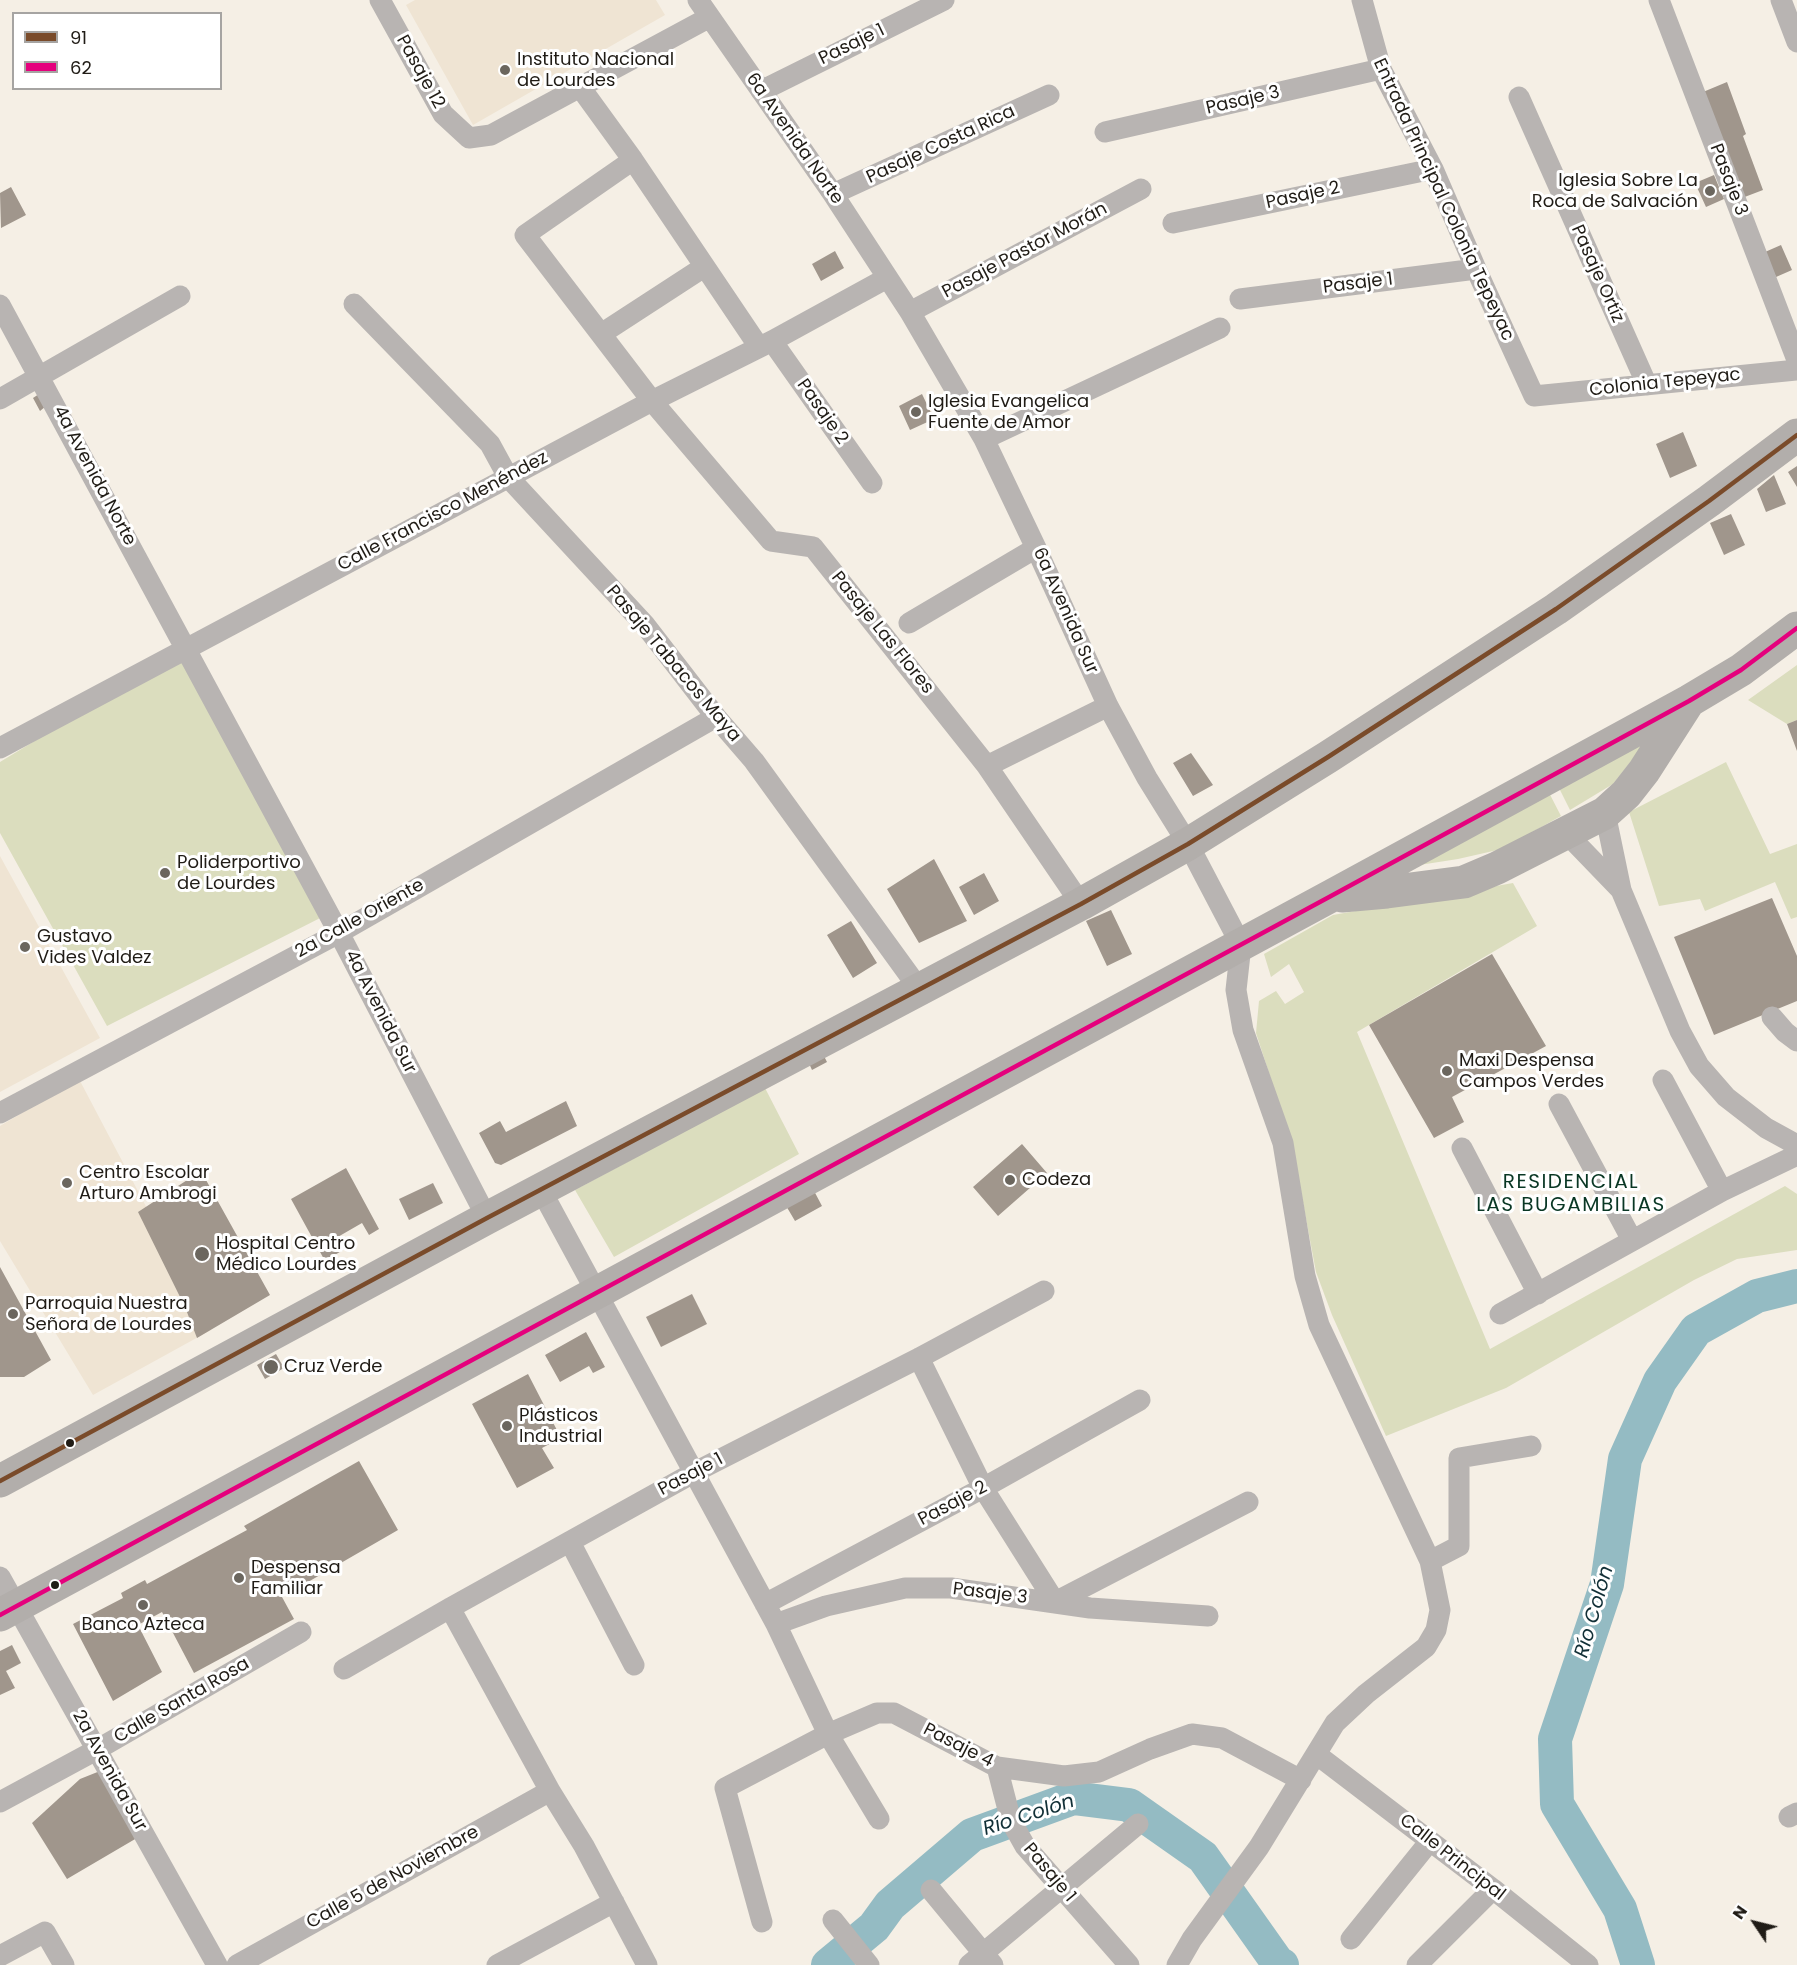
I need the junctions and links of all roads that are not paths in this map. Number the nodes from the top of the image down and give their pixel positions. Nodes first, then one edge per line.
1 (380, 0) edge
2 (944, 0) edge
3 (1362, 0) edge
4 (1659, 0) edge
5 (1781, 0) edge
6 (703, 5) edge
7 (1797, 42) edge
8 (1381, 69) junction
9 (579, 87) junction
10 (761, 91) junction
11 (1049, 95) dead end
12 (1519, 97) dead end
13 (1105, 132) dead end
14 (633, 160) junction
15 (1433, 169) junction
16 (1141, 189) dead end
17 (833, 194) junction
18 (1173, 223) dead end
19 (704, 267) junction
20 (1476, 269) junction
21 (887, 278) junction
22 (180, 296) dead end
23 (1240, 299) dead end
24 (354, 304) dead end
25 (0, 305) edge
26 (909, 312) junction
27 (1220, 328) dead end
28 (601, 334) junction
29 (765, 344) junction
30 (1797, 360) edge
31 (1797, 370) edge
32 (40, 375) junction
33 (1647, 385) junction
34 (1534, 396) joint
35 (0, 399) edge
36 (652, 401) junction
37 (1797, 435) edge
38 (984, 439) junction
39 (508, 477) junction
40 (872, 483) dead end
41 (1036, 548) junction
42 (909, 623) dead end
43 (1797, 628) edge
44 (186, 649) junction
45 (1689, 701) junction
46 (1108, 706) junction
47 (716, 717) junction
48 (0, 748) edge
49 (987, 766) junction
50 (1605, 813) junction
51 (1566, 833) junction
52 (1188, 844) junction
53 (1620, 890) junction
54 (1331, 896) junction
55 (1082, 904) junction
56 (339, 933) junction
57 (1241, 945) junction
58 (920, 990) junction
59 (1772, 1017) dead end
60 (1797, 1041) edge
61 (1663, 1080) dead end
62 (1559, 1104) dead end
63 (0, 1113) edge
64 (1797, 1145) edge
65 (1462, 1148) dead end
66 (1797, 1155) edge
67 (541, 1190) junction
68 (1722, 1191) junction
69 (487, 1218) junction
70 (1632, 1240) junction
71 (1044, 1291) dead end
72 (596, 1293) junction
73 (1538, 1294) junction
74 (1500, 1314) dead end
75 (920, 1358) junction
76 (1140, 1400) dead end
77 (1531, 1446) dead end
78 (695, 1472) junction
79 (0, 1481) edge
80 (983, 1488) junction
81 (1248, 1502) dead end
82 (570, 1542) junction
83 (1430, 1562) junction
84 (0, 1577) edge
85 (1055, 1602) junction
86 (765, 1604) junction
87 (450, 1608) junction
88 (9, 1610) edge
89 (1208, 1616) dead end
90 (776, 1624) junction
91 (301, 1632) dead end
92 (634, 1665) dead end
93 (344, 1669) dead end
94 (828, 1734) junction
95 (98, 1749) junction
96 (1316, 1754) junction
97 (997, 1767) junction
98 (1300, 1780) junction
99 (550, 1791) junction
100 (0, 1802) edge
101 (879, 1819) dead end
102 (1138, 1824) dead end
103 (1430, 1841) junction
104 (1062, 1889) junction
105 (1492, 1889) junction
106 (931, 1890) dead end
107 (614, 1902) junction
108 (833, 1920) dead end
109 (762, 1922) dead end
110 (1351, 1939) dead end
111 (0, 1956) edge
112 (863, 1958) edge
113 (982, 1961) edge
114 (64, 1965) edge
115 (217, 1965) edge
116 (237, 1965) edge
117 (497, 1965) edge
118 (647, 1965) edge
119 (1129, 1965) edge
120 (1177, 1965) edge
121 (1416, 1965) edge
122 (1587, 1965) edge

1 - 9 street, Pasaje 12
2 - 10 street, Pasaje 1
3 - 8 street, Entrada Principal Colonia Tepeyac
4 - 30 street, Pasaje 3
5 - 7 street
6 - 9 street
6 - 10 street, 6a Avenida Norte
8 - 13 street, Pasaje 3
8 - 15 street, Entrada Principal Colonia Tepeyac
9 - 14 street, Pasaje 2
10 - 17 street, 6a Avenida Norte
11 - 17 street, Pasaje Costa Rica
12 - 33 street, Pasaje Ortíz
14 - 19 street, Pasaje 2
14 - 28 street, Pasaje Las Flores
15 - 18 street, Pasaje 2
15 - 20 street, Entrada Principal Colonia Tepeyac
16 - 26 street, Pasaje Pastor Morán
17 - 21 street, 6a Avenida Norte
19 - 28 street
19 - 29 street, Pasaje 2
20 - 23 street, Pasaje 1
20 - 34 street, Entrada Principal Colonia Tepeyac
21 - 26 street, 6a Avenida Sur
21 - 29 street, Calle Francisco Menéndez
22 - 32 street
24 - 39 street, Pasaje Tabacos Maya
25 - 32 street, 4a Avenida Norte
26 - 38 street, 6a Avenida Sur
27 - 38 street
28 - 36 street, Pasaje Las Flores
29 - 36 street, Calle Francisco Menéndez
29 - 40 street, Pasaje 2
31 - 33 street, Colonia Tepeyac
32 - 35 street
32 - 44 street, 4a Avenida Norte
33 - 34 street, Colonia Tepeyac
36 - 39 street, Calle Francisco Menéndez
36 - 49 street, Pasaje Las Flores
37 - 52 highway
38 - 41 street, 6a Avenida Sur
39 - 44 street, Calle Francisco Menéndez
39 - 47 street, Pasaje Tabacos Maya
41 - 42 street
41 - 46 street, 6a Avenida Sur
43 - 45 highway
44 - 48 street, Calle Francisco Menéndez
44 - 56 street, 4a Avenida Sur
45 - 50 highway
45 - 54 highway
46 - 49 street
46 - 52 street, 6a Avenida Sur
47 - 56 street, 2a Calle Oriente
47 - 58 street, Pasaje Tabacos Maya
49 - 55 street, Pasaje Las Flores
50 - 51 highway
50 - 53 street
51 - 53 street
51 - 54 highway
52 - 55 highway
52 - 57 street, 6a Avenida Sur
53 - 64 street
54 - 57 highway
55 - 58 highway
56 - 63 street, 2a Calle Oriente
56 - 69 street, 4a Avenida Sur
57 - 72 highway
57 - 83 street
58 - 67 highway
59 - 60 street
61 - 68 street
62 - 70 street
65 - 73 street
66 - 68 street
67 - 69 highway
67 - 72 street
68 - 70 street
69 - 79 highway
70 - 73 street
71 - 75 street, Pasaje 1
72 - 78 street
72 - 88 highway
73 - 74 street
75 - 78 street, Pasaje 1
75 - 80 street
76 - 80 street, Pasaje 2
77 - 83 street
78 - 82 street, Pasaje 1
78 - 86 street
80 - 85 street
80 - 86 street, Pasaje 2
81 - 85 street
82 - 87 street, Pasaje 1
82 - 92 street
83 - 96 street
84 - 88 street, 2a Avenida Sur
85 - 89 street, Pasaje 3
85 - 90 street, Pasaje 3
86 - 90 street
87 - 93 street, Pasaje 1
87 - 99 street
88 - 95 street, 2a Avenida Sur
90 - 94 street
91 - 95 street, Calle Santa Rosa
94 - 97 street, Pasaje 4
94 - 101 street
94 - 109 street, Pasaje 4
95 - 100 street, Calle Santa Rosa
95 - 115 street, 2a Avenida Sur
96 - 98 street
96 - 103 street, Calle Principal
97 - 98 street, Pasaje 4
97 - 104 street, Pasaje 1
98 - 120 street
99 - 107 street
99 - 116 street, Calle 5 de Noviembre
102 - 104 street
103 - 105 street, Calle Principal
103 - 110 street
104 - 113 street
104 - 119 street, Pasaje 1
105 - 121 street
105 - 122 street, Calle Principal
106 - 113 street
107 - 117 street
107 - 118 street
108 - 112 street
111 - 114 street

